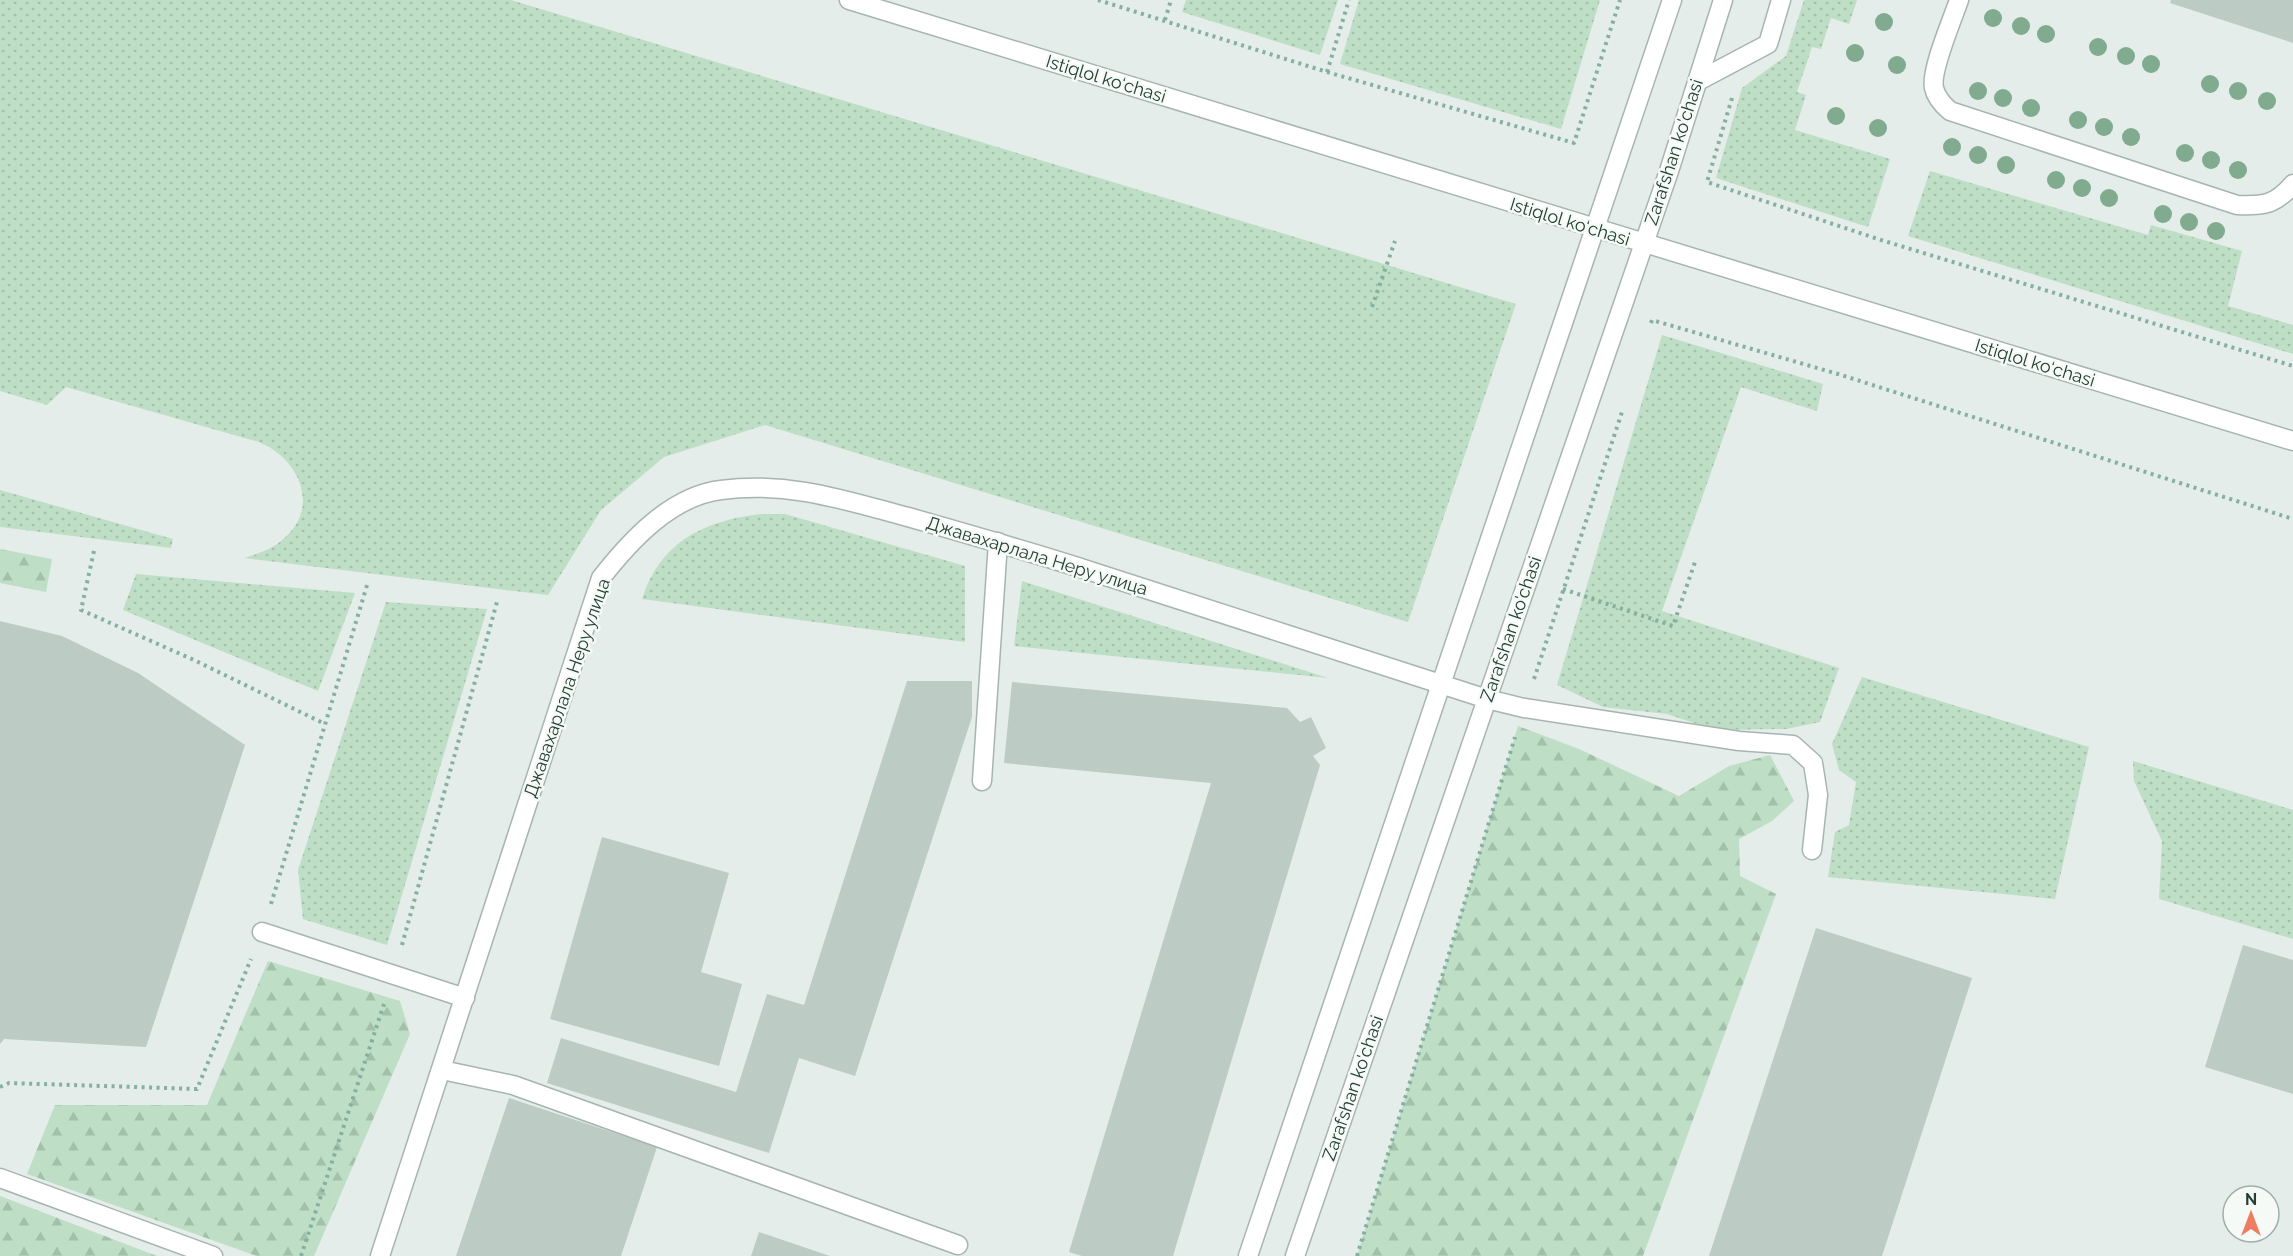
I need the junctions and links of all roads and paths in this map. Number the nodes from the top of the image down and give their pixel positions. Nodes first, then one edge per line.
1 (849, 0) edge
2 (1098, 0) edge
3 (1171, 0) edge
4 (1349, 0) edge
5 (1620, 0) edge
6 (1672, 0) edge
7 (1724, 0) edge
8 (1781, 0) edge
9 (1959, 0) edge
10 (1165, 20) junction
11 (1327, 72) junction
12 (1698, 81) junction
13 (1707, 182) dead end
14 (2293, 184) edge
15 (1596, 230) junction
16 (1395, 241) dead end
17 (1643, 244) junction
18 (1372, 307) dead end
19 (1649, 331) dead end
20 (2293, 366) edge
21 (1623, 410) dead end
22 (2293, 441) edge
23 (2293, 519) edge
24 (998, 542) junction
25 (94, 550) dead end
26 (1695, 562) dead end
27 (368, 582) dead end
28 (1563, 589) junction
29 (497, 602) dead end
30 (1442, 684) junction
31 (1487, 699) junction
32 (1524, 708) junction
33 (325, 724) junction
34 (982, 781) dead end
35 (1812, 850) dead end
36 (262, 932) junction
37 (394, 974) junction
38 (465, 998) junction
39 (442, 1070) junction
40 (0, 1087) edge
41 (0, 1178) edge
42 (958, 1245) dead end
43 (213, 1256) edge
44 (301, 1256) edge
45 (380, 1256) edge
46 (1248, 1256) edge
47 (1295, 1256) edge
48 (1358, 1256) edge

1 - 15 street, Istiqlol ko‘chasi
2 - 10 path
3 - 10 path
4 - 11 path
5 - 11 path
6 - 15 street
7 - 12 street, Zarafshan ko'chasi
8 - 12 street
9 - 14 street
10 - 11 path
12 - 17 street, Zarafshan ko'chasi
13 - 20 path
15 - 17 street, Istiqlol ko‘chasi
15 - 30 street
16 - 18 path
17 - 22 street, Istiqlol ko‘chasi
17 - 31 street, Zarafshan ko'chasi
19 - 23 path
21 - 28 path
24 - 30 street, Джавахарлала Неру улица
24 - 34 street
24 - 38 street, Джавахарлала Неру улица
25 - 33 path
26 - 28 path
27 - 33 path
28 - 32 path
29 - 37 path
30 - 31 street, Джавахарлала Неру улица
30 - 46 street
31 - 32 street, Джавахарлала Неру улица
31 - 47 street, Zarafshan ko'chasi
32 - 35 street, Джавахарлала Неру улица
32 - 48 path
33 - 36 path
36 - 37 street
36 - 40 path
37 - 38 street
37 - 44 path
38 - 39 street, Джавахарлала Неру улица
39 - 42 street
39 - 45 street, Джавахарлала Неру улица
41 - 43 street

